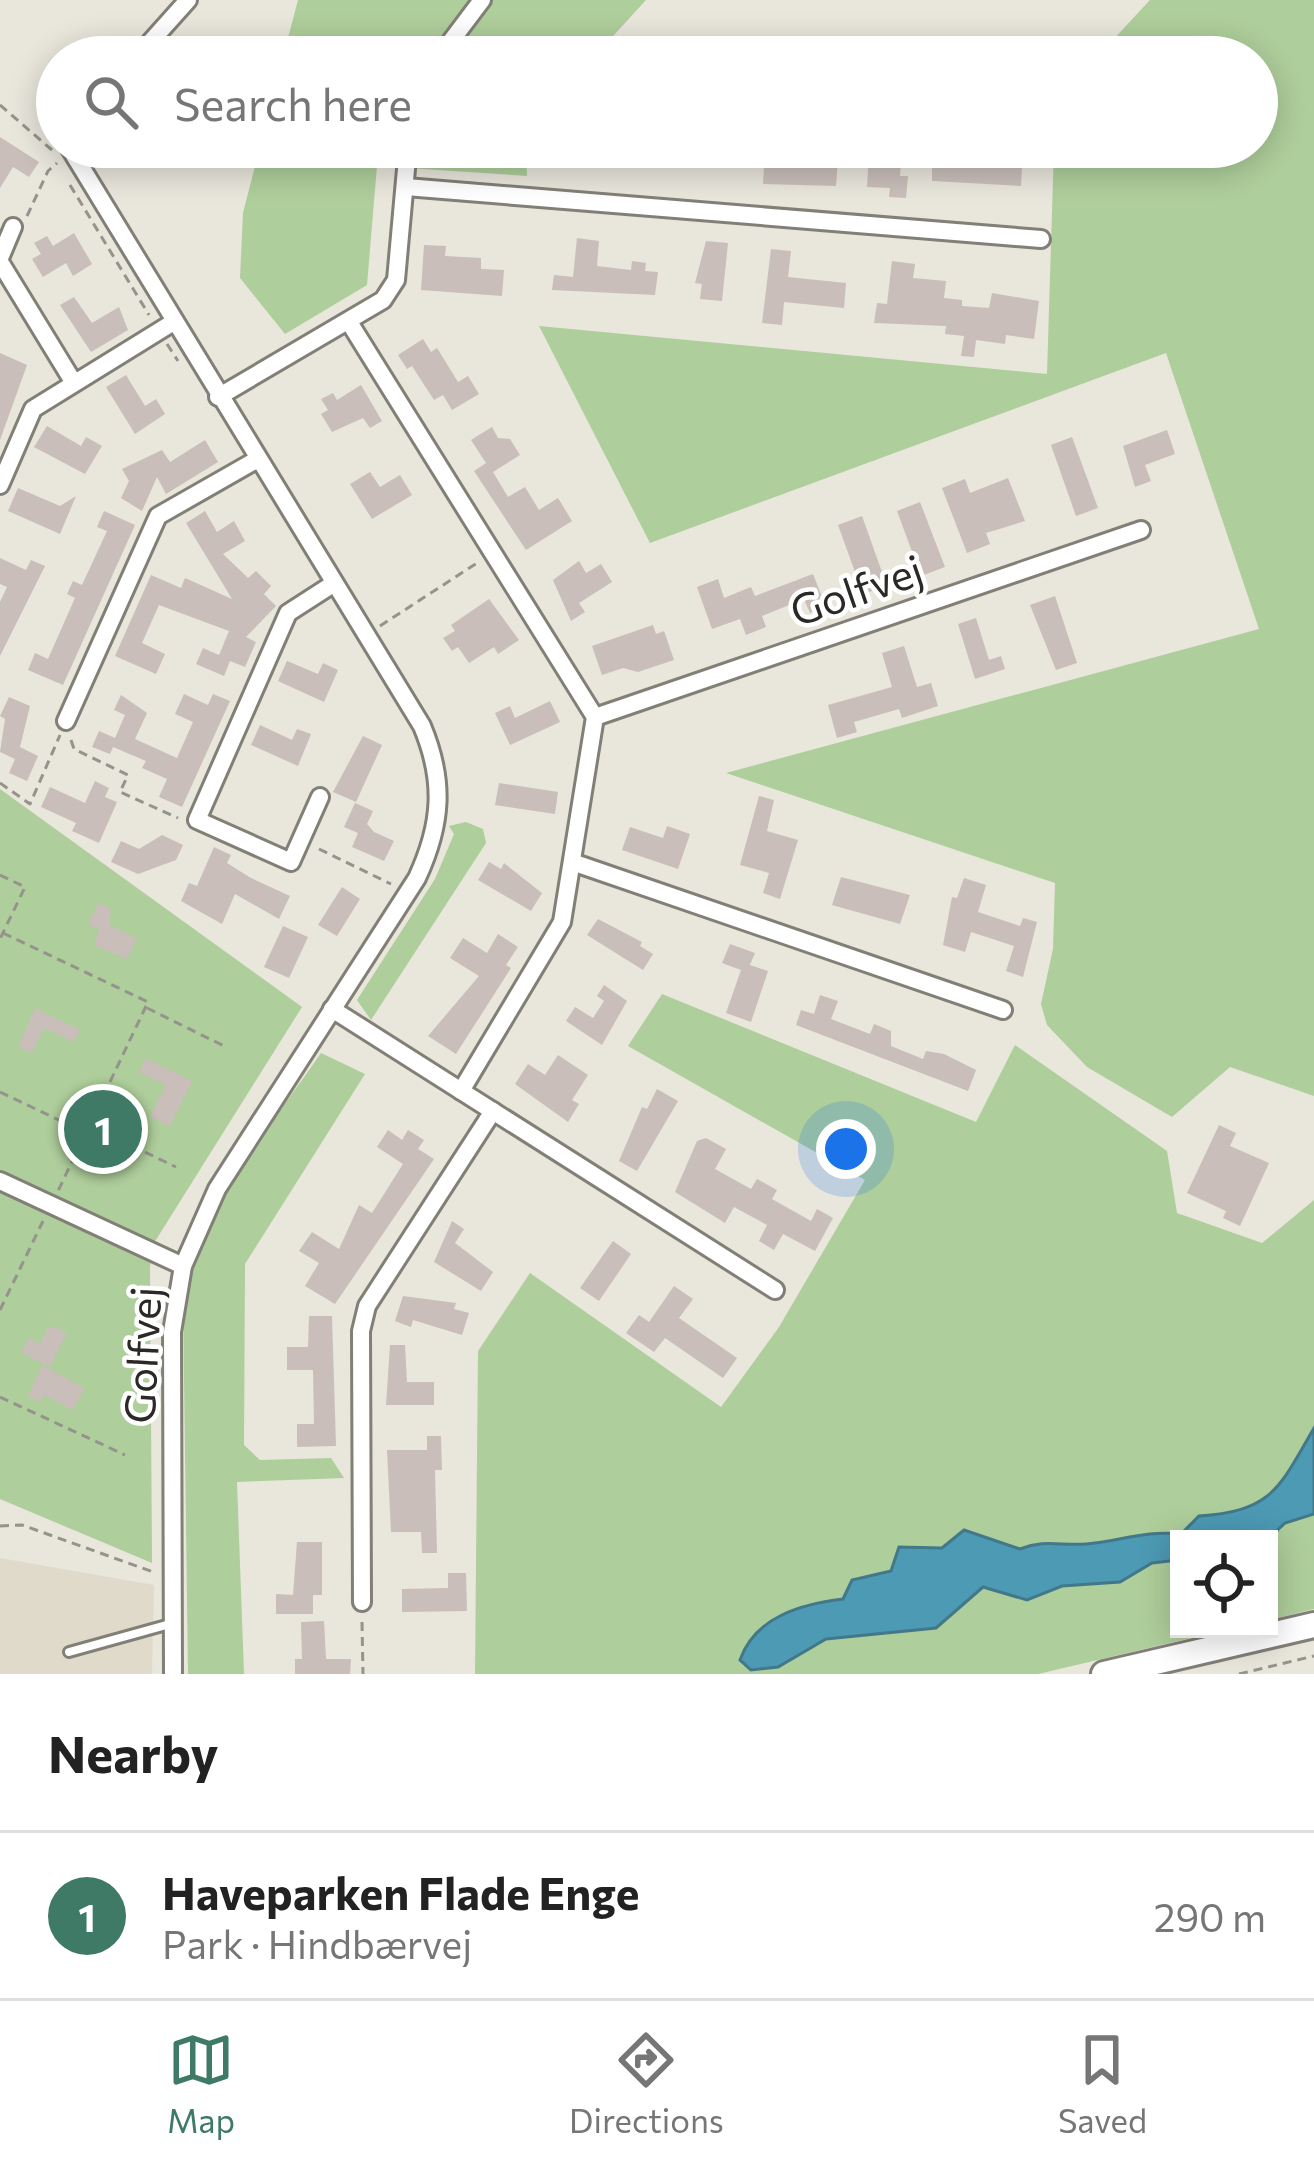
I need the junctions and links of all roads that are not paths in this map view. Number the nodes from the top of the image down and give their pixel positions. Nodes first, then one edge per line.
1 (188, 0) edge
2 (482, 0) edge
3 (156, 36) edge
4 (455, 36) edge
5 (71, 168) edge
6 (407, 168) edge
7 (406, 187) junction
8 (13, 227) road end
9 (1041, 239) dead end
10 (0, 260) edge
11 (349, 322) junction
12 (166, 328) junction
13 (74, 382) junction
14 (218, 397) junction
15 (258, 459) junction
16 (0, 485) edge
17 (1141, 530) dead end
18 (333, 584) junction
19 (595, 717) junction
20 (66, 721) road end
21 (320, 797) dead end
22 (572, 862) junction
23 (332, 1009) junction
24 (1003, 1010) dead end
25 (461, 1091) junction
26 (493, 1111) junction
27 (0, 1181) edge
28 (183, 1266) junction
29 (775, 1290) dead end
30 (362, 1602) road end
31 (172, 1624) junction
32 (1314, 1625) edge
33 (69, 1652) dead end
34 (173, 1674) edge
35 (1104, 1674) edge

1 - 3 street
2 - 4 street
5 - 12 street, Golfvej
6 - 7 street
7 - 9 street
7 - 11 street
8 - 10 street
10 - 13 street
11 - 14 street
11 - 19 street
12 - 13 street
12 - 14 street, Golfvej
13 - 16 street
14 - 15 street, Golfvej
15 - 18 street, Golfvej
15 - 20 street
17 - 19 street, Golfvej
18 - 21 street
18 - 23 street, Golfvej
19 - 22 street
22 - 24 street
22 - 25 street
23 - 25 street
23 - 28 street, Golfvej
25 - 26 street
26 - 29 street
26 - 30 street
27 - 28 street
28 - 31 street, Golfvej
31 - 33 lane
31 - 34 street, Golfvej
32 - 35 main road

